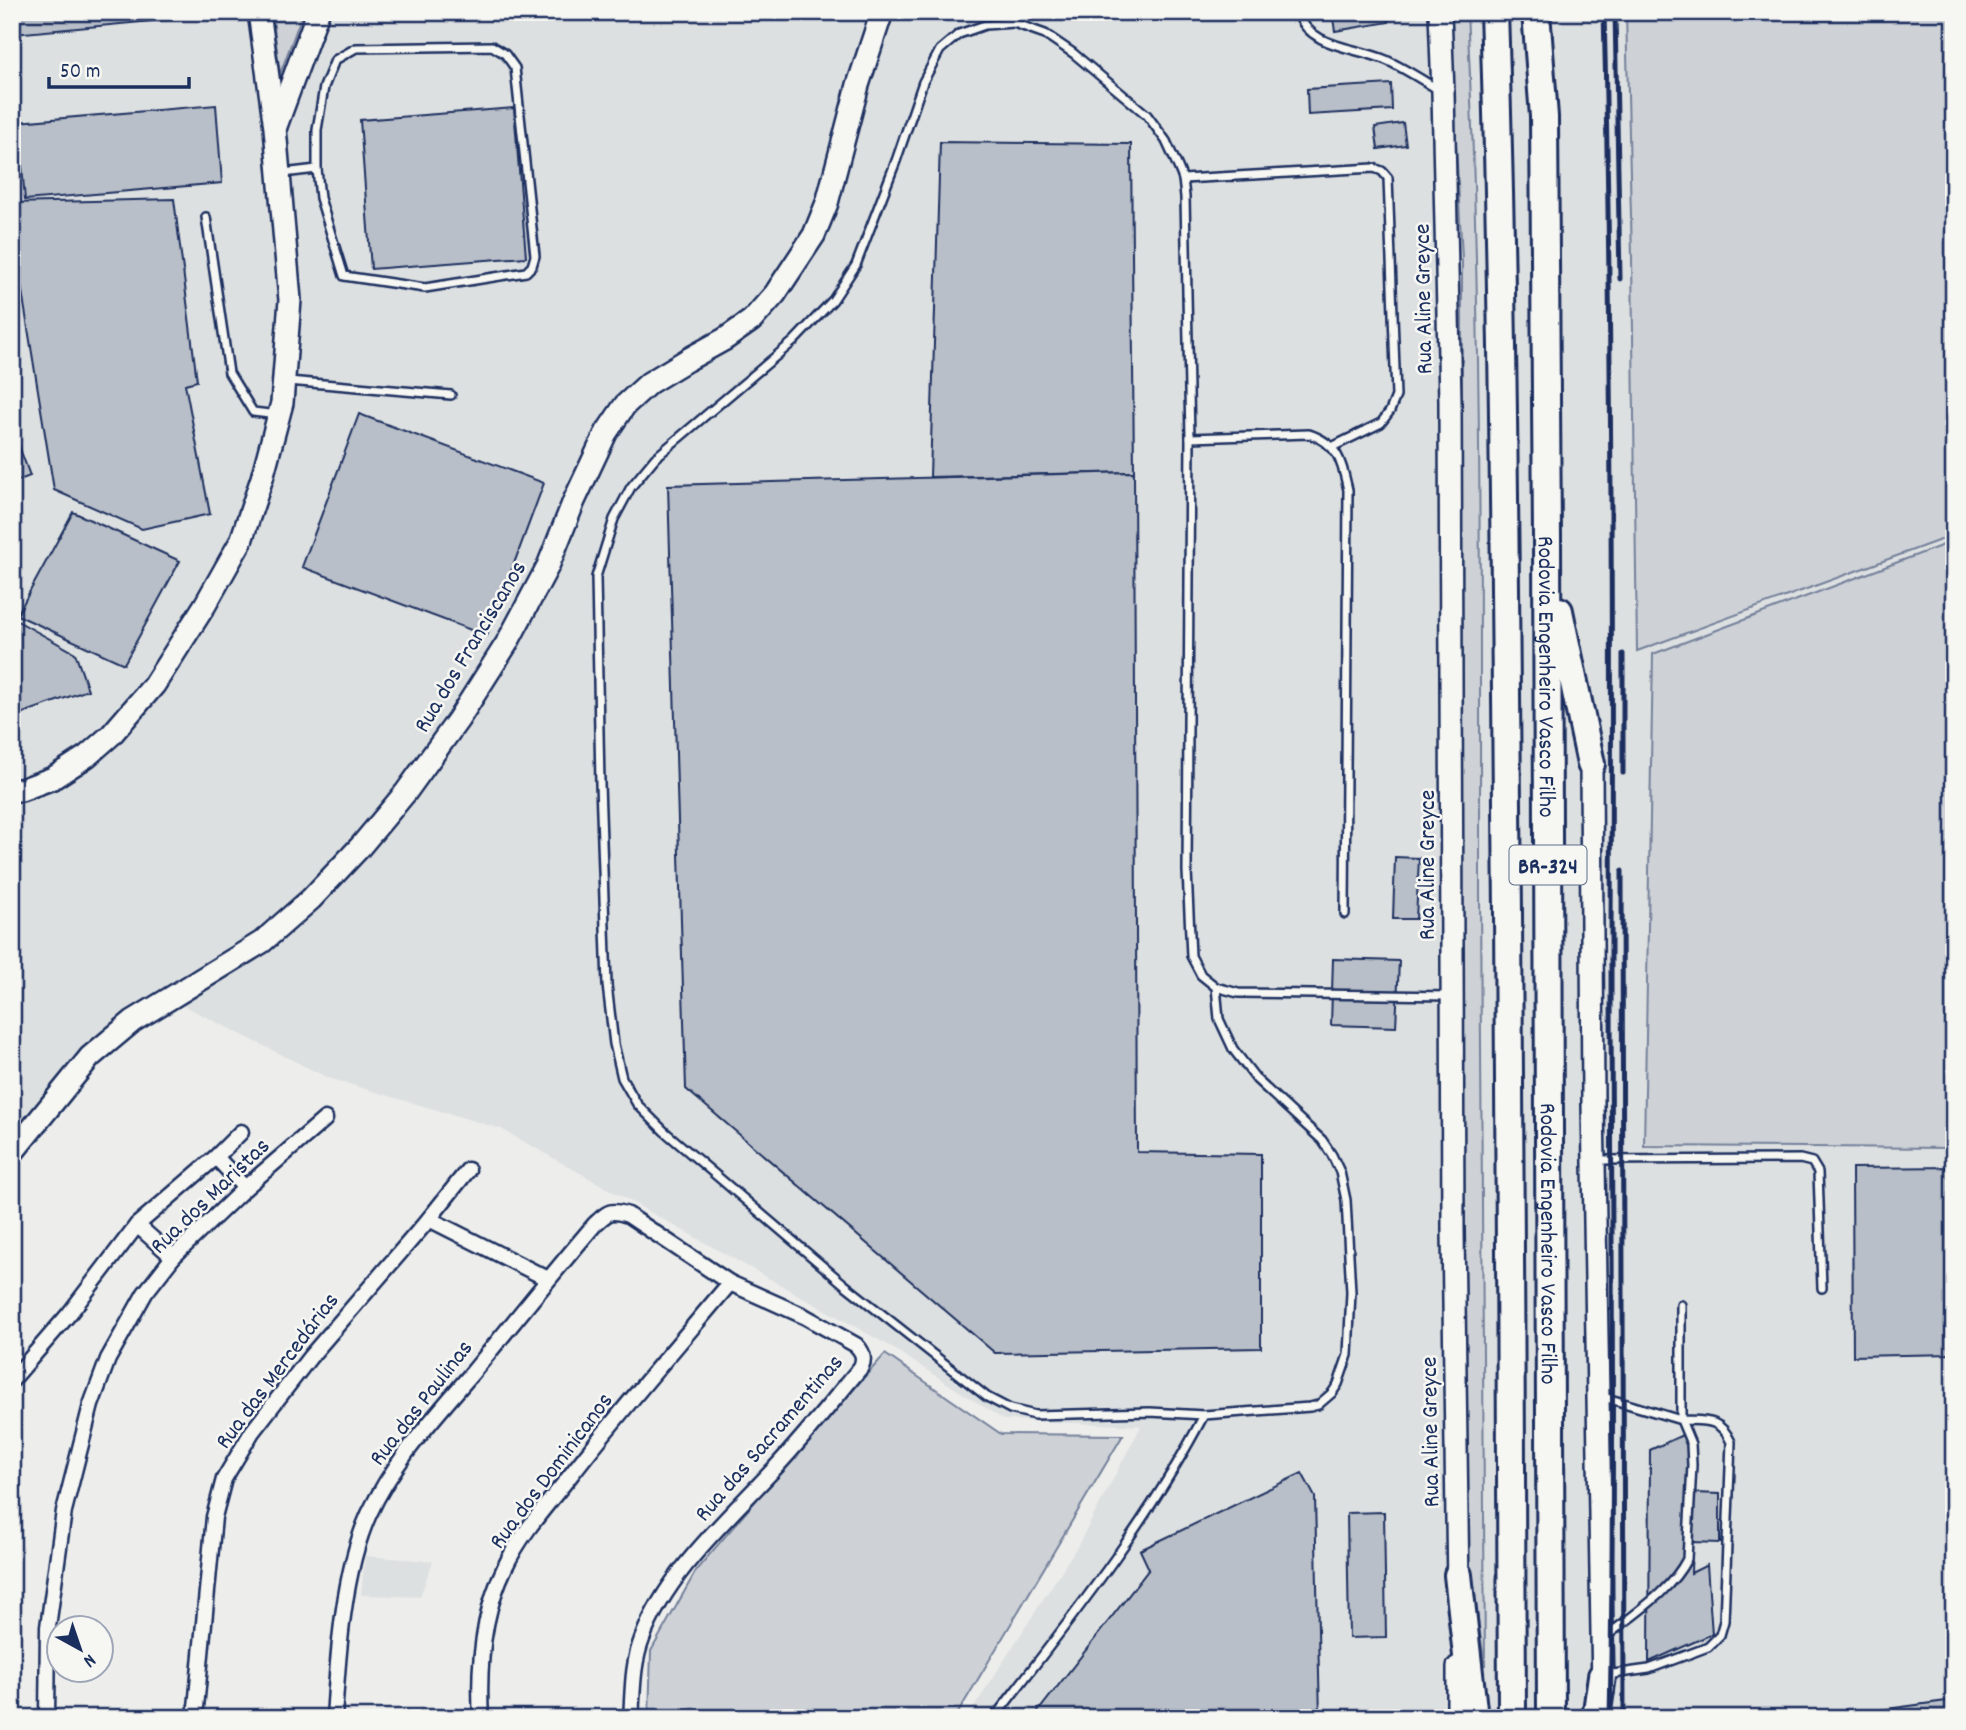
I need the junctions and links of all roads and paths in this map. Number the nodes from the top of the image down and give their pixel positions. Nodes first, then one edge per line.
1 (259, 12) edge
2 (318, 12) edge
3 (882, 12) edge
4 (1297, 12) edge
5 (1440, 12) edge
6 (1494, 12) edge
7 (1536, 12) edge
8 (1443, 93) junction
9 (275, 128) junction
10 (317, 169) junction
11 (279, 174) junction
12 (1182, 179) junction
13 (206, 217) dead end
14 (283, 381) junction
15 (451, 395) dead end
16 (278, 415) junction
17 (1189, 438) junction
18 (1332, 447) junction
19 (1547, 538) junction
20 (1591, 764) joint
21 (12, 790) edge
22 (1345, 915) dead end
23 (1216, 987) junction
24 (1453, 996) junction
25 (325, 1119) dead end
26 (241, 1132) dead end
27 (12, 1153) edge
28 (216, 1157) junction
29 (1594, 1160) junction
30 (468, 1170) dead end
31 (245, 1188) junction
32 (628, 1215) joint
33 (429, 1219) junction
34 (137, 1225) junction
35 (173, 1257) junction
36 (548, 1279) junction
37 (730, 1283) junction
38 (1822, 1288) dead end
39 (1681, 1305) dead end
40 (12, 1380) edge
41 (1599, 1396) junction
42 (1204, 1415) junction
43 (1681, 1420) junction
44 (1458, 1575) junction
45 (1603, 1639) junction
46 (1602, 1676) junction
47 (47, 1718) edge
48 (195, 1718) edge
49 (334, 1718) edge
50 (481, 1718) edge
51 (631, 1718) edge
52 (994, 1718) edge
53 (1458, 1718) edge
54 (1474, 1718) edge
55 (1512, 1718) edge
56 (1551, 1718) edge
57 (1596, 1718) edge
58 (1604, 1718) edge

1 - 9 main road
2 - 9 main road
3 - 27 main road, Rua dos Franciscanos
4 - 8 lane
5 - 8 main road, Rua Aline Greyce
6 - 55 highway, Rodovia Engenheiro Vasco Filho / BR-324
7 - 19 highway, Rodovia Engenheiro Vasco Filho / BR-324
8 - 24 main road, Rua Aline Greyce
9 - 11 main road
10 - 10 lane
10 - 11 lane
11 - 14 main road
12 - 17 lane
12 - 18 lane
12 - 42 lane
13 - 16 lane
14 - 15 lane
14 - 16 main road
16 - 21 main road
17 - 18 lane
17 - 23 lane
18 - 22 lane
19 - 20 highway
19 - 56 highway, Rodovia Engenheiro Vasco Filho / BR-324
20 - 29 main road
23 - 24 lane
23 - 42 lane
24 - 44 main road, Rua Aline Greyce
25 - 31 street, Rua dos Maristas
26 - 28 street
28 - 31 street
28 - 34 street
29 - 38 lane
29 - 41 main road
30 - 33 street, Rua das Mercedárias
31 - 35 street, Rua dos Maristas
32 - 36 street, Rua das Paulinas
32 - 37 street, Rua das Sacramentinas
33 - 36 street
33 - 48 street, Rua das Mercedárias
34 - 35 street
34 - 40 street
35 - 47 street, Rua dos Maristas
36 - 49 street, Rua das Paulinas
37 - 50 street, Rua dos Dominicanos
37 - 51 street, Rua das Sacramentinas
39 - 43 lane
41 - 43 lane
41 - 45 main road
42 - 52 lane
43 - 45 lane
43 - 46 lane
44 - 53 main road, Rua Aline Greyce
44 - 54 highway
45 - 46 main road
46 - 57 highway
46 - 58 main road

